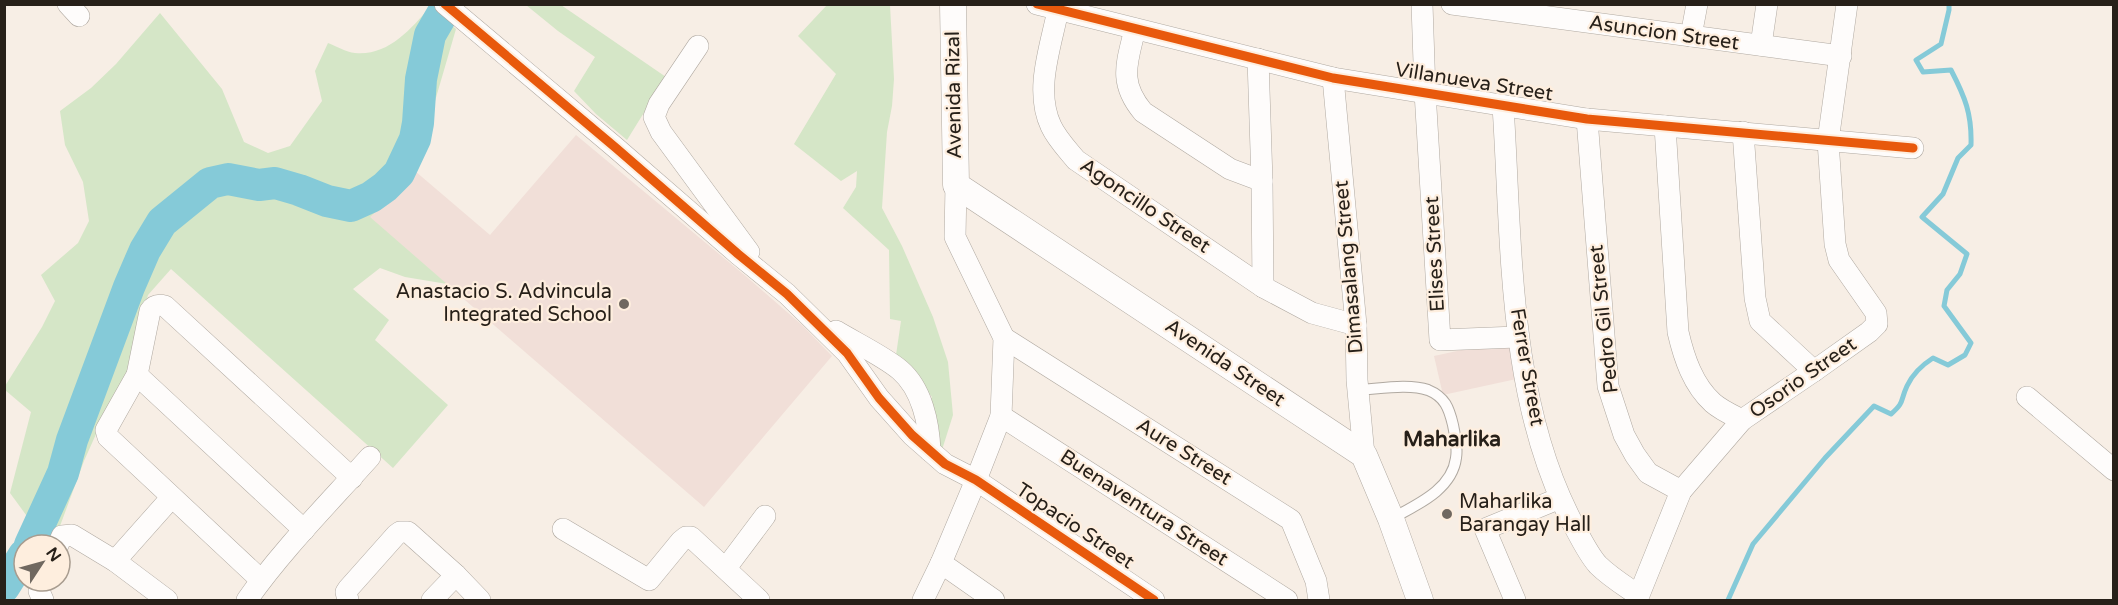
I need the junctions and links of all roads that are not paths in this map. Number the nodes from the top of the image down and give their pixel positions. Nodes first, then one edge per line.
1 (445, 4) edge
2 (953, 4) edge
3 (1037, 4) edge
4 (1422, 4) edge
5 (1452, 4) edge
6 (1696, 4) edge
7 (1767, 4) edge
8 (1847, 4) edge
9 (1500, 8) edge
10 (1058, 10) junction
11 (1581, 13) edge
12 (1135, 29) junction
13 (1691, 36) junction
14 (1761, 45) junction
15 (698, 46) dead end
16 (1841, 56) junction
17 (1258, 59) junction
18 (1333, 78) junction
19 (1425, 92) junction
20 (1503, 106) junction
21 (1587, 119) junction
22 (1665, 126) junction
23 (1743, 132) junction
24 (1828, 141) junction
25 (1913, 148) dead end
26 (1262, 180) junction
27 (956, 186) junction
28 (1263, 287) junction
29 (1356, 325) junction
30 (1517, 337) junction
31 (1004, 338) junction
32 (1814, 371) junction
33 (137, 375) junction
34 (1358, 390) junction
35 (2027, 397) dead end
36 (1001, 416) junction
37 (1742, 420) junction
38 (930, 451) junction
39 (1364, 455) junction
40 (370, 457) dead end
41 (2114, 470) edge
42 (352, 478) junction
43 (976, 480) junction
44 (1681, 491) junction
45 (171, 498) junction
46 (1560, 498) junction
47 (765, 516) dead end
48 (1391, 519) junction
49 (563, 529) dead end
50 (304, 530) junction
51 (72, 534) edge
52 (115, 561) junction
53 (941, 563) junction
54 (726, 568) junction
55 (456, 575) junction
56 (261, 580) junction
57 (746, 596) edge
58 (1638, 598) edge
59 (167, 600) edge
60 (247, 600) edge
61 (348, 600) edge
62 (432, 600) edge
63 (480, 600) edge
64 (923, 600) edge
65 (994, 600) edge
66 (1154, 600) edge
67 (1287, 600) edge
68 (1318, 600) edge
69 (1420, 600) edge
70 (1515, 600) edge

1 - 38 street, Topacio Street
2 - 27 street, Avenida Rizal
3 - 10 street, Villanueva Street
4 - 19 street
5 - 9 street, Asuncion Street
6 - 13 street
7 - 14 street
8 - 16 street
9 - 11 street, Asuncion Street
10 - 12 street, Villanueva Street
10 - 28 street, Agoncillo Street
11 - 13 street, Asuncion Street
12 - 17 street, Villanueva Street
12 - 26 street
13 - 14 street, Asuncion Street
14 - 16 street, Asuncion Street
15 - 38 street
16 - 24 street
17 - 18 street, Villanueva Street
17 - 26 street
18 - 19 street, Villanueva Street
18 - 29 street, Dimasalang Street
19 - 20 street, Villanueva Street
19 - 30 street, Elises Street
20 - 21 street, Villanueva Street
20 - 30 street, Ferrer Street
21 - 22 street, Villanueva Street
21 - 44 street, Pedro Gil Street
22 - 23 street, Villanueva Street
22 - 37 street
23 - 24 street, Villanueva Street
23 - 32 street
24 - 25 street, Villanueva Street
24 - 32 street, Osorio Street
26 - 28 street
27 - 31 street
27 - 39 street, Avenida Street
28 - 29 street, Agoncillo Street
29 - 34 street, Dimasalang Street
30 - 46 street, Ferrer Street
31 - 36 street
31 - 68 street, Aure Street
32 - 37 street, Osorio Street
33 - 42 street
33 - 45 street
33 - 50 street
34 - 39 street, Dimasalang Street
34 - 48 lane
35 - 41 street
36 - 43 street
36 - 67 street, Buenaventura Street
37 - 44 street, Osorio Street
38 - 43 street, Topacio Street
39 - 48 street
40 - 42 street
42 - 50 street
43 - 53 street
43 - 66 street, Topacio Street
44 - 58 street, Osorio Street
45 - 52 street
45 - 56 street
46 - 58 street, Ferrer Street
46 - 70 street
47 - 54 street
48 - 69 street
49 - 54 street
50 - 56 street
51 - 52 street
52 - 59 street
53 - 64 street
53 - 65 street
54 - 57 street
55 - 61 street
55 - 62 street
55 - 63 street
56 - 60 street

